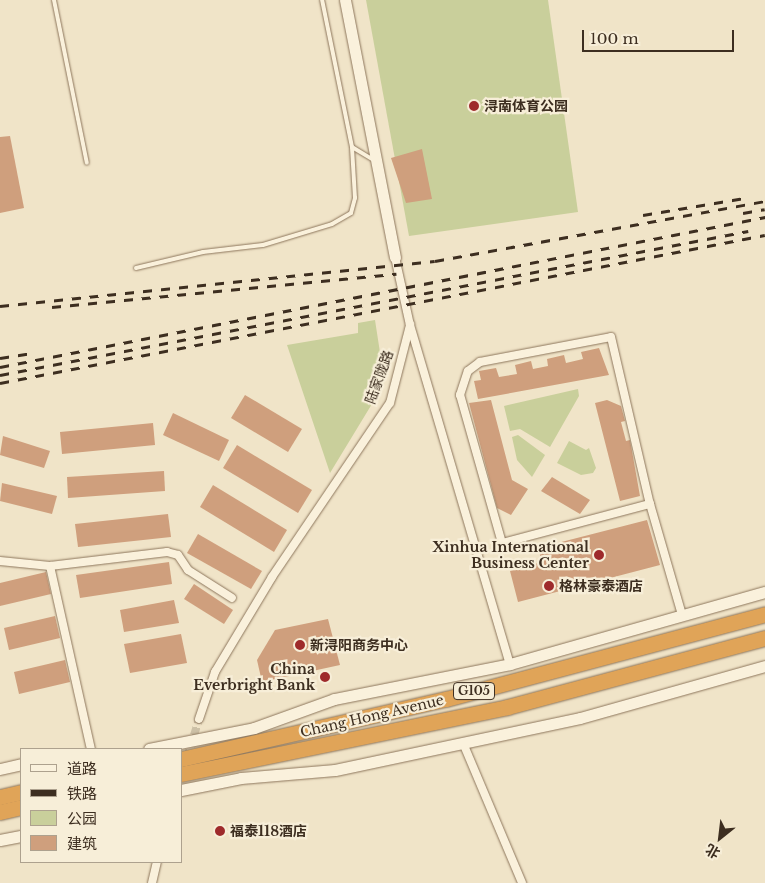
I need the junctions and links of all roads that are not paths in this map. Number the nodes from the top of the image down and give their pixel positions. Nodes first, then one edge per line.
1 (54, 0) edge
2 (322, 0) edge
3 (345, 0) edge
4 (352, 147) junction
5 (376, 161) junction
6 (87, 163) dead end
7 (395, 257) joint
8 (136, 268) dead end
9 (410, 325) junction
10 (650, 504) junction
11 (0, 561) edge
12 (50, 566) junction
13 (765, 592) edge
14 (232, 598) dead end
15 (765, 614) edge
16 (682, 615) junction
17 (765, 638) edge
18 (510, 664) junction
19 (765, 666) edge
20 (199, 720) tunnel mouth
21 (463, 743) junction
22 (92, 748) edge
23 (154, 748) edge
24 (182, 758) edge
25 (20, 764) edge
26 (0, 768) edge
27 (182, 774) edge
28 (182, 790) edge
29 (20, 792) edge
30 (0, 797) edge
31 (20, 808) edge
32 (0, 812) edge
33 (20, 836) edge
34 (0, 840) edge
35 (157, 863) edge
36 (152, 883) edge
37 (522, 883) edge

1 - 6 lane
2 - 4 lane
3 - 5 street, 陆家陇路
4 - 5 lane
4 - 8 lane
5 - 7 street, 陆家陇路
7 - 9 street, 陆家陇路
9 - 18 street
9 - 20 street, 陆家陇路
10 - 10 street
10 - 16 street
11 - 12 street
12 - 14 street
12 - 22 street
13 - 16 street
15 - 24 highway, Chang Hong Avenue / G105
16 - 18 street
17 - 27 highway, Chang Hong Avenue / G105
18 - 23 street
19 - 21 street
21 - 28 street
21 - 37 street
25 - 26 street
29 - 30 highway
31 - 32 highway
33 - 34 street
35 - 36 street

